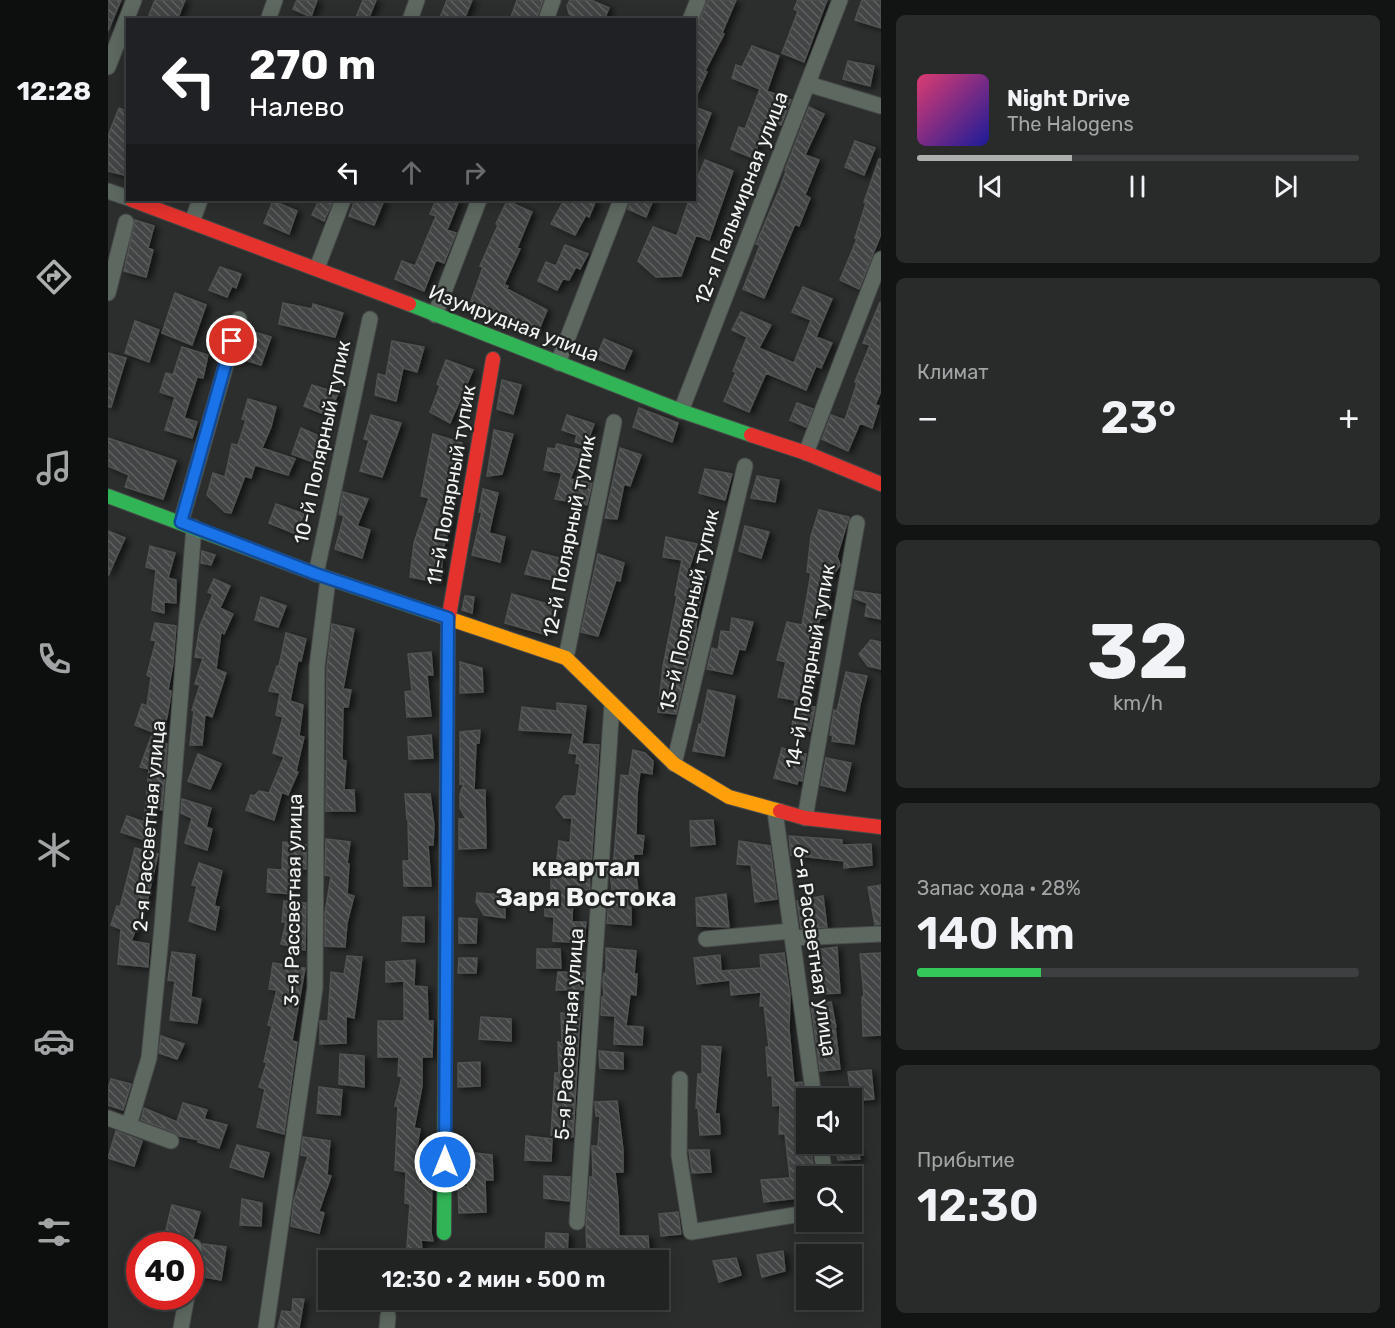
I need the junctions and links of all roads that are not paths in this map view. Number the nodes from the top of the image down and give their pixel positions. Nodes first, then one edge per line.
1 (134, 0) edge
2 (275, 0) edge
3 (417, 0) edge
4 (553, 0) edge
5 (698, 0) edge
6 (840, 0) edge
7 (127, 18) edge
8 (269, 18) edge
9 (411, 18) edge
10 (547, 18) edge
11 (691, 18) edge
12 (126, 21) edge
13 (108, 67) edge
14 (808, 84) junction
15 (880, 106) edge
16 (108, 191) edge
17 (126, 197) edge
18 (135, 201) edge
19 (200, 201) edge
20 (343, 201) edge
21 (479, 201) edge
22 (621, 201) edge
23 (126, 222) dead end
24 (192, 222) junction
25 (880, 260) edge
26 (317, 268) junction
27 (108, 293) edge
28 (435, 315) junction
29 (239, 319) dead end
30 (370, 319) dead end
31 (494, 359) dead end
32 (558, 363) junction
33 (681, 411) junction
34 (614, 422) dead end
35 (806, 453) junction
36 (745, 466) dead end
37 (880, 484) edge
38 (108, 496) edge
39 (857, 523) dead end
40 (188, 524) junction
41 (322, 576) junction
42 (448, 618) junction
43 (566, 658) junction
44 (612, 704) junction
45 (674, 764) junction
46 (775, 811) junction
47 (805, 818) junction
48 (880, 827) edge
49 (880, 934) edge
50 (792, 935) junction
51 (706, 939) dead end
52 (680, 1079) dead end
53 (813, 1088) edge
54 (108, 1118) edge
55 (129, 1125) junction
56 (171, 1141) dead end
57 (796, 1215) edge
58 (577, 1222) dead end
59 (444, 1233) dead end
60 (184, 1310) edge
61 (181, 1328) edge
62 (266, 1328) edge

1 - 7 street
2 - 8 street
3 - 9 street
4 - 10 street
5 - 11 street
6 - 14 street, 12-я Пальмирная улица
12 - 13 street
14 - 15 street
14 - 33 street, 12-я Пальмирная улица
16 - 17 street
18 - 24 street, Изумрудная улица
19 - 24 street
20 - 26 street
21 - 28 street
22 - 32 street
23 - 27 street
24 - 26 street, Изумрудная улица
25 - 35 street
26 - 28 street, Изумрудная улица
28 - 32 street, Изумрудная улица
29 - 40 street, 2-я Рассветная улица
30 - 41 street, 10-й Полярный тупик
31 - 42 street, 11-й Полярный тупик
32 - 33 street, Изумрудная улица
33 - 35 street, Изумрудная улица
34 - 43 street, 12-й Полярный тупик
35 - 37 street, Изумрудная улица
36 - 45 street, 13-й Полярный тупик
38 - 40 street
39 - 47 street, 14-й Полярный тупик
40 - 41 street
40 - 55 street, 2-я Рассветная улица
41 - 42 street
41 - 62 street, 3-я Рассветная улица
42 - 43 street
42 - 59 street, 11-й Полярный тупик
43 - 44 street
44 - 45 street
44 - 58 street, 5-я Рассветная улица
45 - 46 street
46 - 47 street
46 - 50 street, 6-я Рассветная улица
47 - 48 street
49 - 50 street
50 - 51 street
50 - 53 street, 6-я Рассветная улица
52 - 57 street
54 - 55 street
55 - 56 street
60 - 61 street

